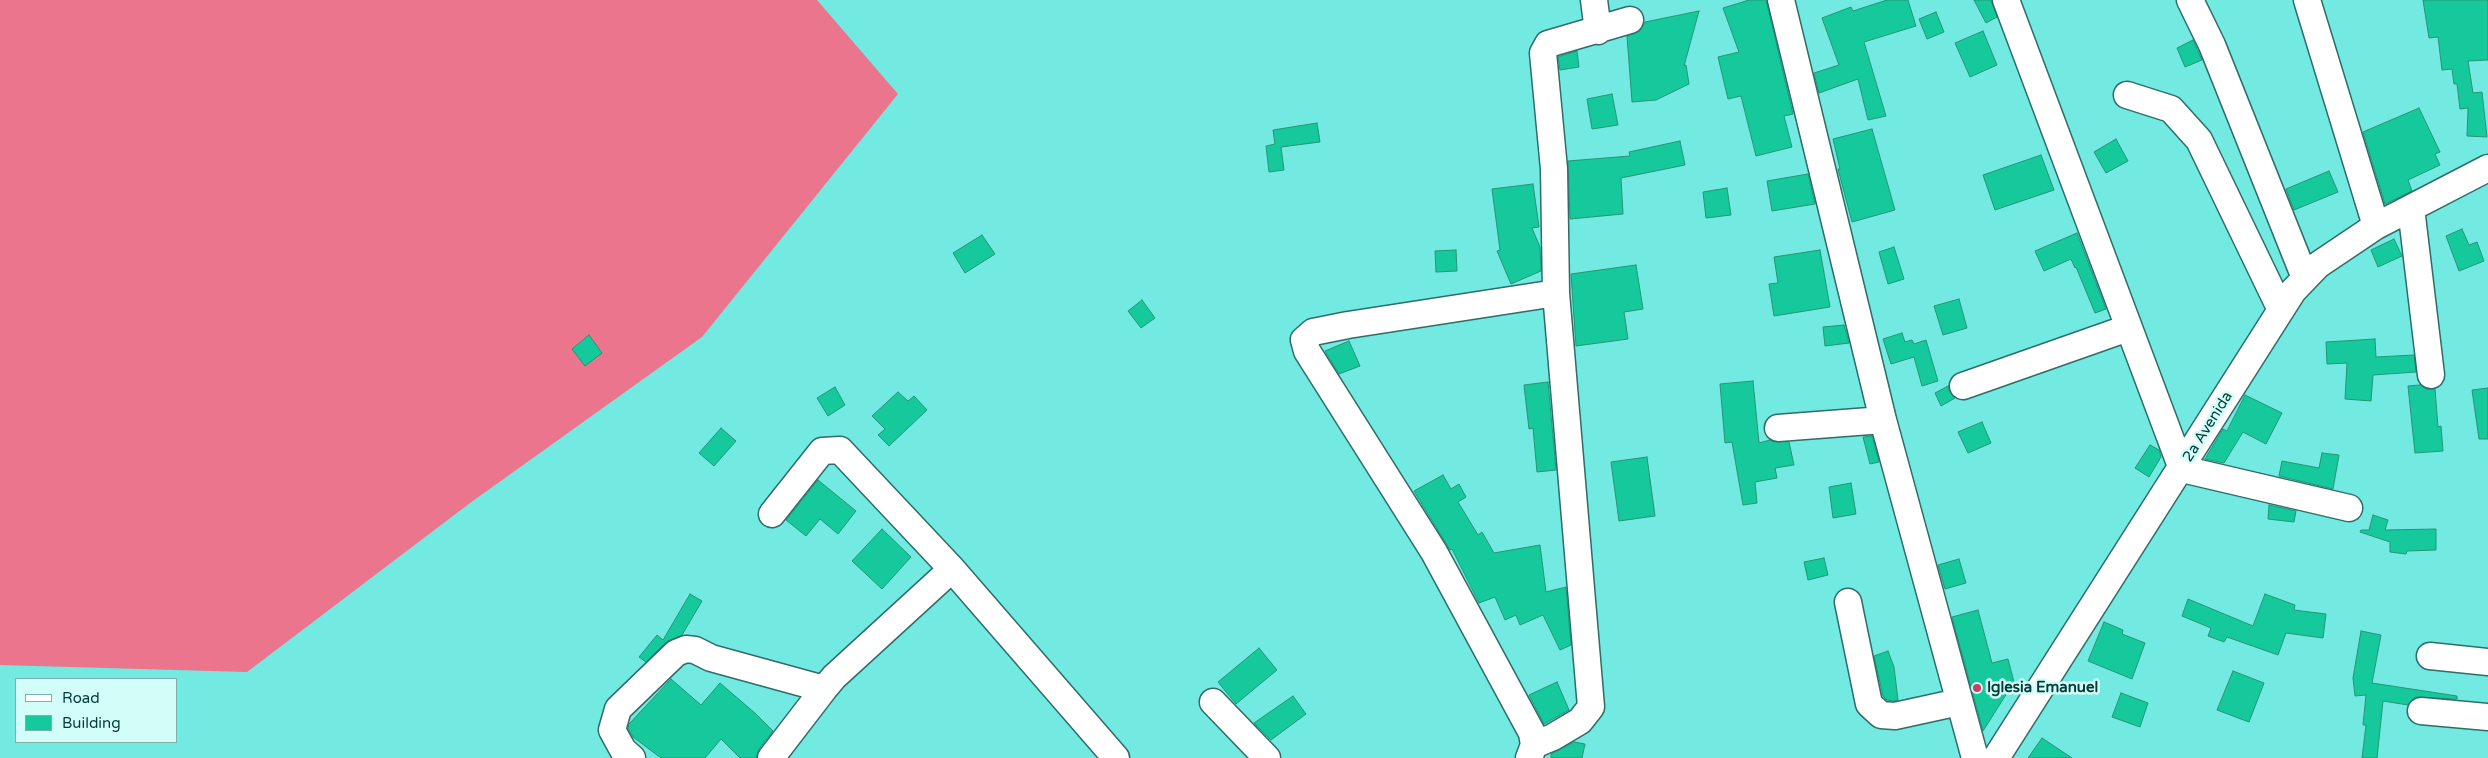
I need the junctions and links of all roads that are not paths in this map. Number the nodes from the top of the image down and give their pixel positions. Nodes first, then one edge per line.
1 (1594, 0) edge
2 (1781, 0) edge
3 (2006, 0) edge
4 (2190, 0) edge
5 (2307, 0) edge
6 (1630, 20) dead end
7 (1598, 31) junction
8 (2128, 95) dead end
9 (2488, 168) edge
10 (2411, 208) junction
11 (2376, 226) junction
12 (2305, 278) junction
13 (1556, 293) junction
14 (2281, 310) junction
15 (2128, 328) junction
16 (2431, 376) dead end
17 (1962, 386) dead end
18 (1884, 420) junction
19 (1778, 428) dead end
20 (2182, 469) junction
21 (2349, 508) dead end
22 (772, 514) dead end
23 (952, 569) junction
24 (1848, 602) dead end
25 (2430, 656) dead end
26 (2488, 662) edge
27 (824, 689) junction
28 (1213, 702) dead end
29 (1960, 702) junction
30 (2421, 711) dead end
31 (2488, 717) edge
32 (1531, 751) edge
33 (632, 758) edge
34 (771, 758) edge
35 (1116, 758) edge
36 (1267, 758) edge
37 (1975, 758) edge
38 (1996, 758) edge

1 - 7 street
2 - 18 street
3 - 15 street
4 - 12 street
5 - 11 street
6 - 7 street
7 - 13 street
8 - 14 street
9 - 10 street, 2a Avenida
10 - 11 street, 2a Avenida
10 - 16 street
11 - 12 street, 2a Avenida
12 - 14 street, 2a Avenida
13 - 32 street
13 - 32 street
14 - 20 street, 2a Avenida
15 - 17 street
15 - 20 street
18 - 19 street
18 - 29 street
20 - 21 street
20 - 38 street, 2a Avenida
22 - 23 street
23 - 27 street
23 - 35 street
24 - 29 street
25 - 26 street
27 - 33 street
27 - 34 street
28 - 36 street
29 - 37 street
30 - 31 street

